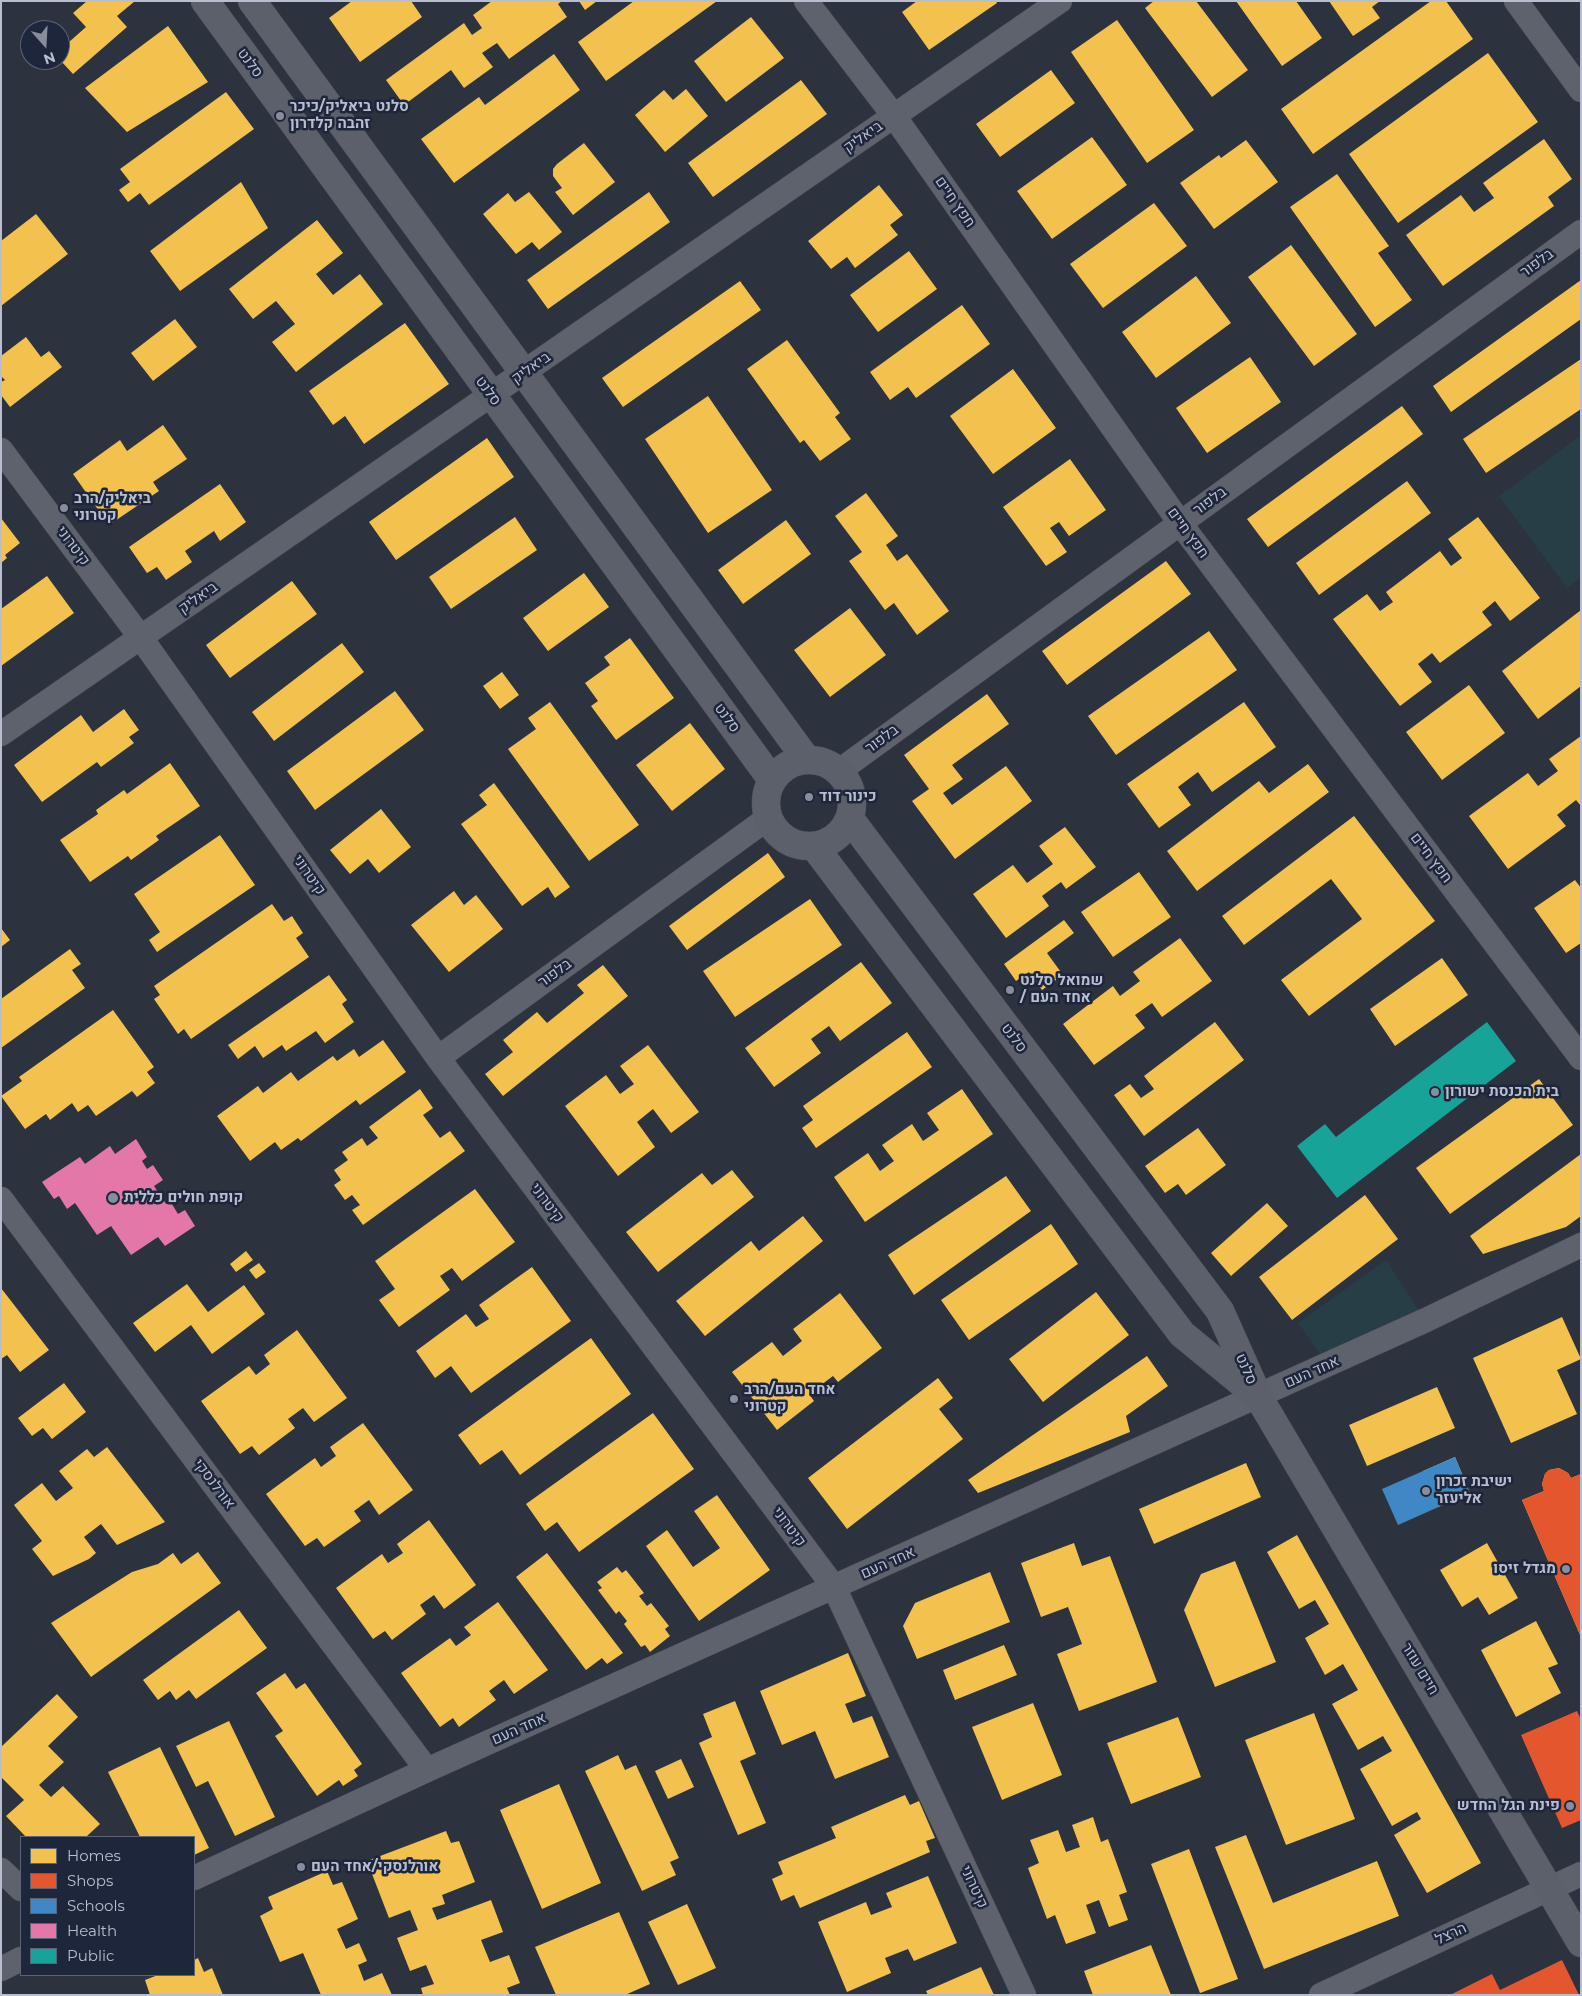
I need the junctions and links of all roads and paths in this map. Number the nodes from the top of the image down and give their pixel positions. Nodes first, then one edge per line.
1 (205, 1) edge
2 (252, 1) edge
3 (806, 1) edge
4 (1060, 1) edge
5 (1516, 1) edge
6 (1581, 90) edge
7 (894, 116) junction
8 (1581, 232) edge
9 (523, 373) junction
10 (491, 395) junction
11 (1, 450) edge
12 (1180, 523) junction
13 (141, 638) junction
14 (1, 734) edge
15 (807, 760) junction
16 (839, 771) junction
17 (772, 780) junction
18 (768, 818) junction
19 (850, 819) junction
20 (814, 846) junction
21 (438, 1058) junction
22 (1581, 1058) edge
23 (1, 1199) edge
24 (1581, 1245) edge
25 (1258, 1396) junction
26 (834, 1587) junction
27 (427, 1770) junction
28 (1, 1870) edge
29 (1581, 1874) edge
30 (195, 1878) edge
31 (20, 1888) edge
32 (1550, 1889) junction
33 (1581, 1943) edge
34 (20, 1959) edge
35 (1, 1968) edge
36 (1024, 1995) edge
37 (1321, 1995) edge

1 - 10 street, סלנט
2 - 9 street
3 - 7 street, חפץ חיים
4 - 7 street, ביאליק
5 - 6 street
7 - 9 street, ביאליק
7 - 12 street, חפץ חיים
8 - 12 street, בלפור
9 - 10 street, ביאליק
9 - 15 street
10 - 13 street, ביאליק
10 - 17 street, סלנט
11 - 13 street, קיטרוני
12 - 16 street, בלפור
12 - 22 street, חפץ חיים
13 - 14 street, ביאליק
13 - 21 street, קיטרוני
15 - 16 street
15 - 17 street
16 - 19 street
17 - 18 street
18 - 20 street
18 - 21 street, בלפור
19 - 20 street
19 - 25 street, סלנט
20 - 25 street, סלנט
21 - 26 street, קיטרוני
23 - 27 street, אורלנסקי
24 - 25 street, אחד העם
25 - 26 street, אחד העם
25 - 32 street, חיים עוזר
26 - 27 street, אחד העם
26 - 36 street, קיטרוני
27 - 30 street, אחד העם
28 - 31 street
29 - 32 street, הרצל
32 - 33 street, חיים עוזר
32 - 37 street, הרצל
34 - 35 street

